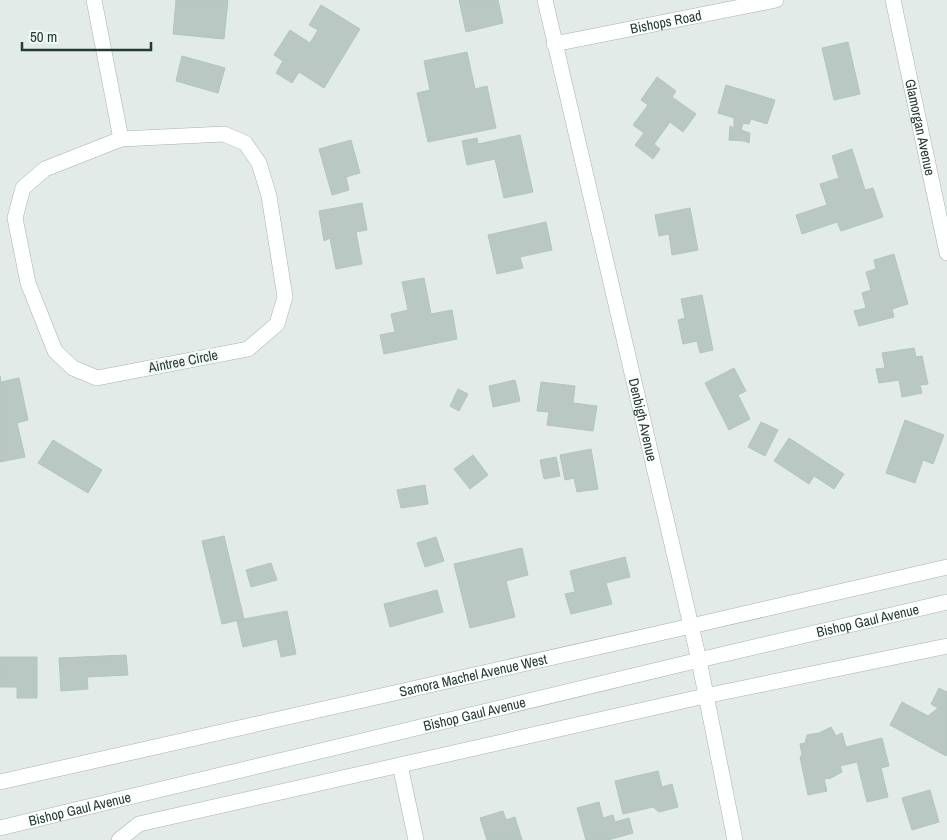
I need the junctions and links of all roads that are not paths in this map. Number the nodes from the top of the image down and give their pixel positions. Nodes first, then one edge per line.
1 (94, 0) edge
2 (545, 0) edge
3 (776, 0) edge
4 (893, 0) edge
5 (554, 44) junction
6 (121, 140) junction
7 (947, 253) edge
8 (947, 567) edge
9 (947, 602) edge
10 (691, 626) junction
11 (947, 646) edge
12 (699, 660) junction
13 (705, 696) junction
14 (400, 765) junction
15 (0, 782) edge
16 (0, 828) edge
17 (119, 840) edge
18 (416, 840) edge
19 (735, 840) edge

1 - 6 street
2 - 5 street, Denbigh Avenue
3 - 5 street, Bishops Road
4 - 7 street, Glamorgan Avenue
5 - 10 street, Denbigh Avenue
6 - 6 street, Aintree Circle
8 - 10 street, Samora Machel Avenue West
9 - 12 street, Bishop Gaul Avenue
10 - 12 street, Denbigh Avenue
10 - 15 street, Samora Machel Avenue West
11 - 13 street, Bishop Gaul Avenue
12 - 13 street, Denbigh Avenue
12 - 16 street, Bishop Gaul Avenue
13 - 14 street, Bishop Gaul Avenue
13 - 19 street, Denbigh Avenue
14 - 17 street, Bishop Gaul Avenue
14 - 18 street

